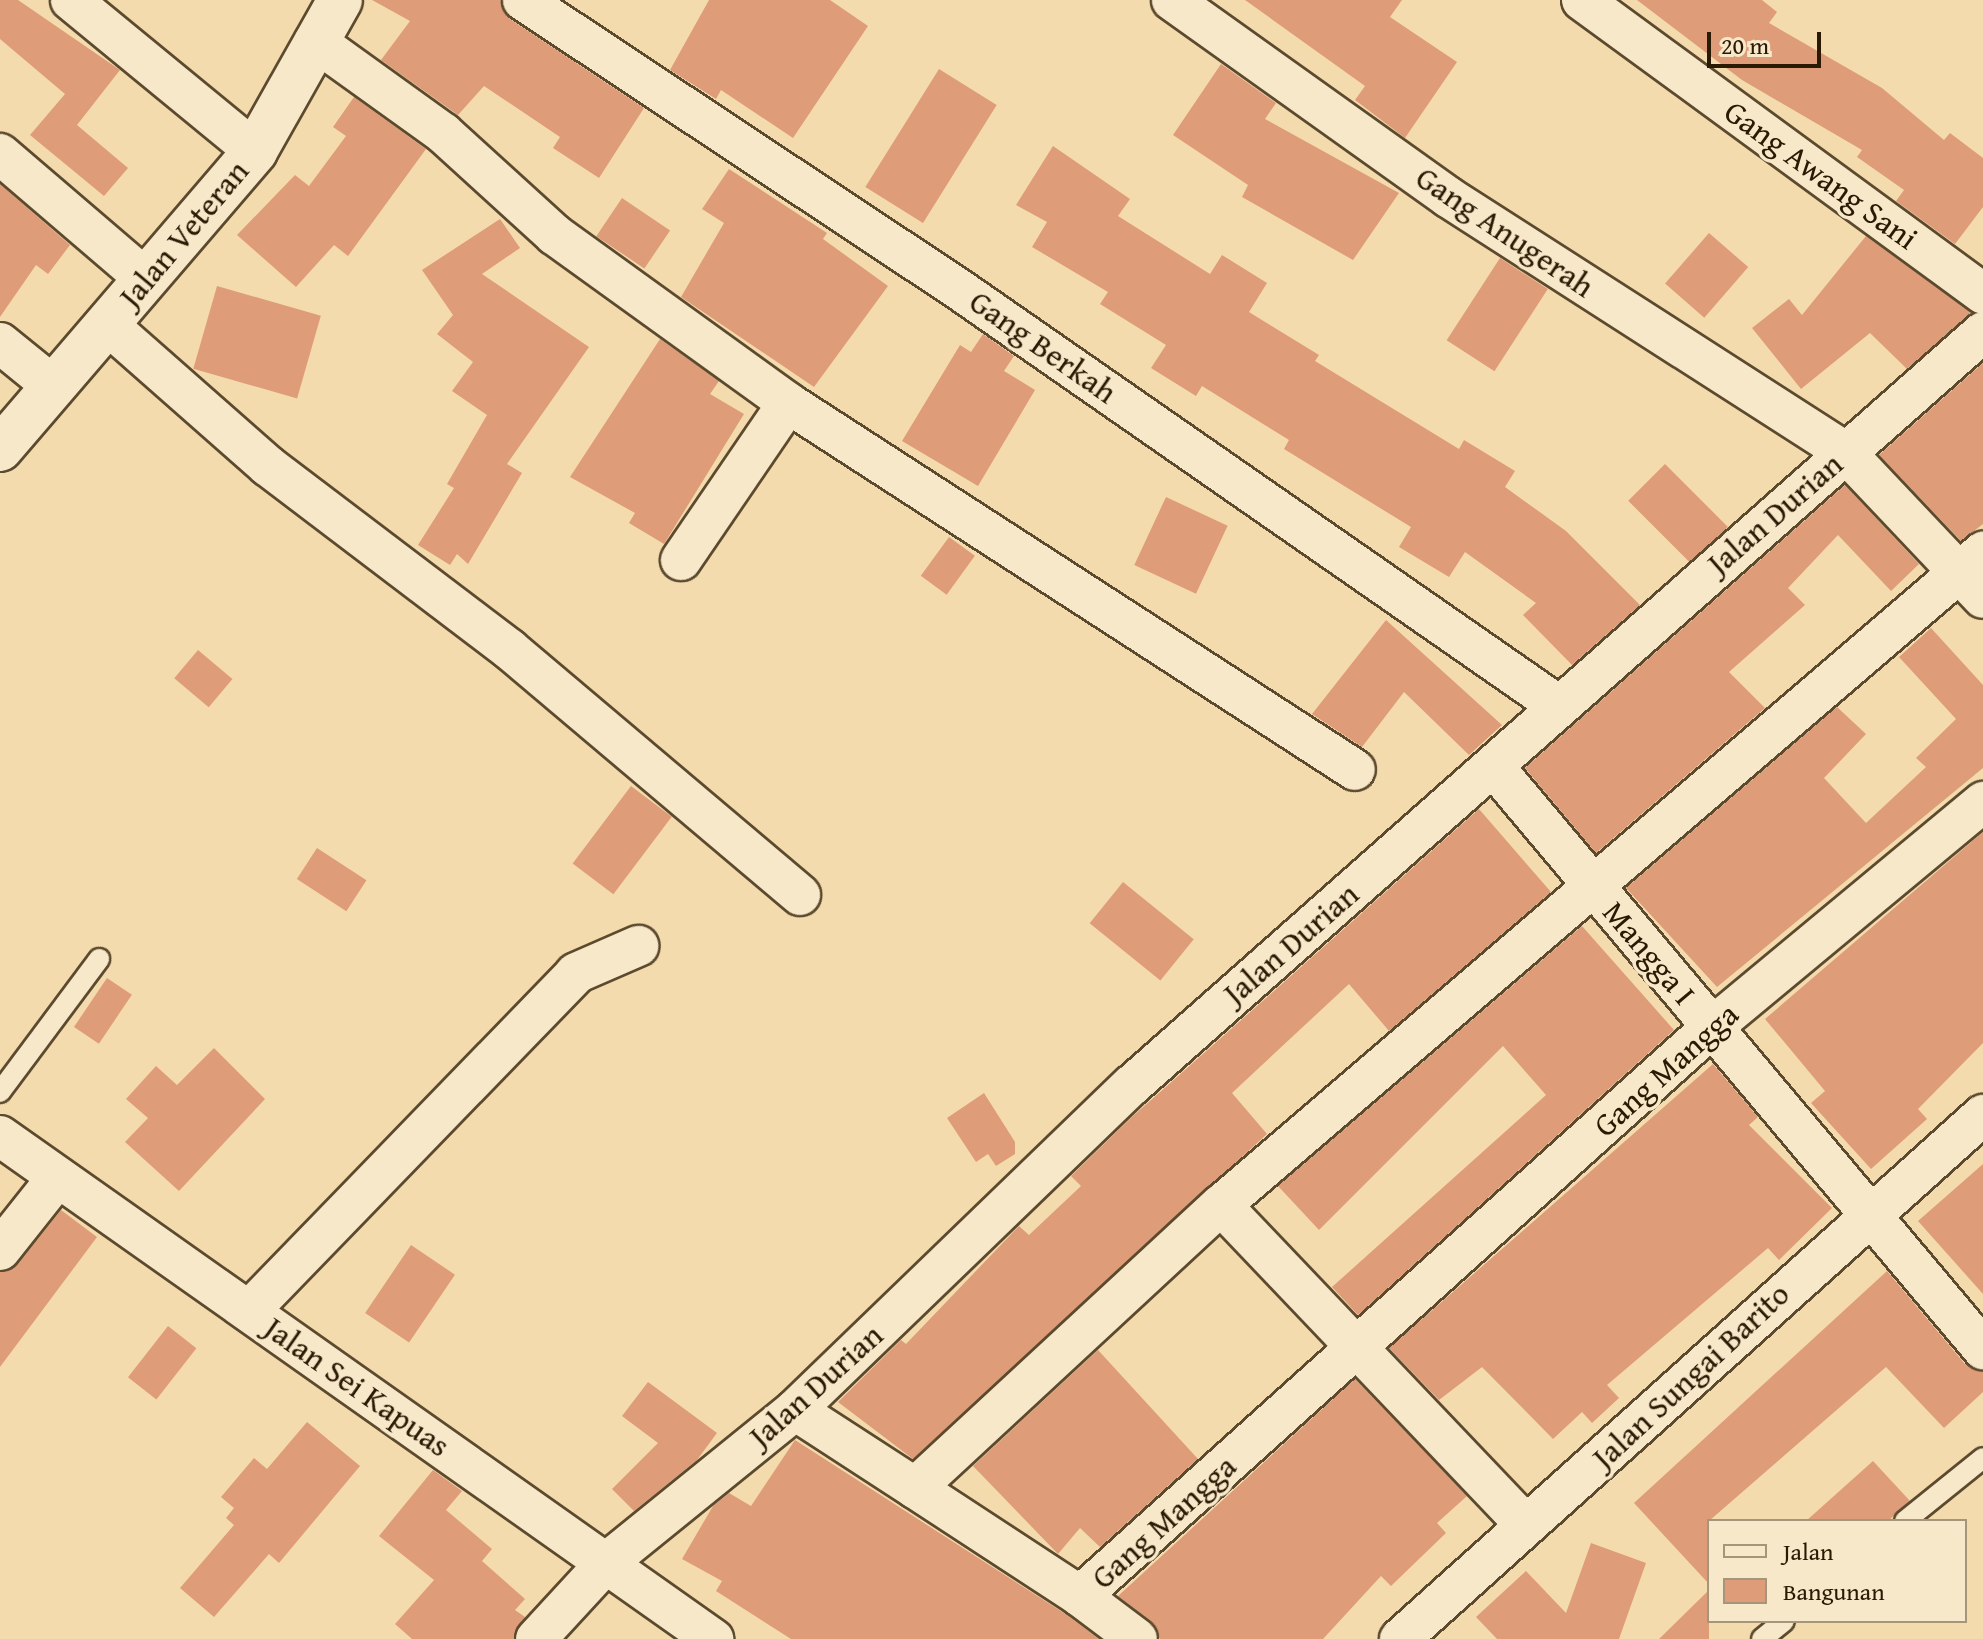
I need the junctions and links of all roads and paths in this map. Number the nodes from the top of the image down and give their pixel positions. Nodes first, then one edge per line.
1 (71, 0) edge
2 (340, 0) edge
3 (523, 0) edge
4 (1172, 0) edge
5 (1582, 0) edge
6 (315, 41) junction
7 (255, 151) junction
8 (0, 154) edge
9 (146, 279) junction
10 (1983, 293) edge
11 (108, 325) junction
12 (1983, 332) edge
13 (0, 343) edge
14 (53, 386) junction
15 (788, 403) junction
16 (0, 449) edge
17 (1846, 453) junction
18 (681, 560) dead end
19 (1976, 574) edge
20 (1556, 704) junction
21 (1493, 766) junction
22 (1355, 770) dead end
23 (1983, 802) edge
24 (1590, 882) junction
25 (800, 895) dead end
26 (638, 946) dead end
27 (99, 959) dead end
28 (1711, 1028) junction
29 (0, 1092) edge
30 (1983, 1115) edge
31 (0, 1136) edge
32 (57, 1178) junction
33 (1221, 1205) junction
34 (1866, 1214) junction
35 (0, 1250) edge
36 (249, 1311) junction
37 (1359, 1348) junction
38 (1983, 1349) edge
39 (795, 1410) junction
40 (1983, 1458) edge
41 (915, 1488) junction
42 (1907, 1519) edge
43 (1526, 1525) junction
44 (605, 1564) junction
45 (1080, 1596) junction
46 (1782, 1623) edge
47 (536, 1639) edge
48 (713, 1639) edge
49 (1137, 1639) edge
50 (1400, 1639) edge
51 (1762, 1639) edge

1 - 7 street
2 - 6 street, Jalan Veteran
3 - 20 street, Gang Berkah
4 - 17 street, Gang Anugerah
5 - 10 street, Gang Awang Sani
6 - 7 street, Jalan Veteran
6 - 15 street
7 - 9 street, Jalan Veteran
8 - 9 street
9 - 11 street, Jalan Veteran
11 - 14 street, Jalan Veteran
11 - 25 street
12 - 17 street, Jalan Durian
13 - 14 street
14 - 16 street, Jalan Veteran
15 - 18 street
15 - 22 street
17 - 19 street, Gang Anugerah
17 - 20 street, Jalan Durian
19 - 24 street
20 - 21 street, Jalan Durian
21 - 24 street, Mangga I
21 - 39 street, Jalan Durian
23 - 28 street, Gang Mangga
24 - 28 street, Mangga I
24 - 33 street
26 - 36 street
27 - 29 lane
28 - 34 street, Mangga I
28 - 37 street, Gang Mangga
30 - 34 street, Jalan Sungai Barito
31 - 32 street, Jalan Sei Kapuas
32 - 35 street
32 - 36 street, Jalan Sei Kapuas
33 - 37 street
33 - 41 street
34 - 38 street, Mangga I
34 - 43 street, Jalan Sungai Barito
36 - 44 street, Jalan Sei Kapuas
37 - 43 street
37 - 45 street, Gang Mangga
39 - 41 street, Gang Mangga
39 - 44 street, Jalan Durian
40 - 42 lane
41 - 45 street, Gang Mangga
43 - 50 street, Jalan Sungai Barito
44 - 47 street, Jalan Durian
44 - 48 street, Jalan Sei Kapuas
45 - 49 street
46 - 51 lane

